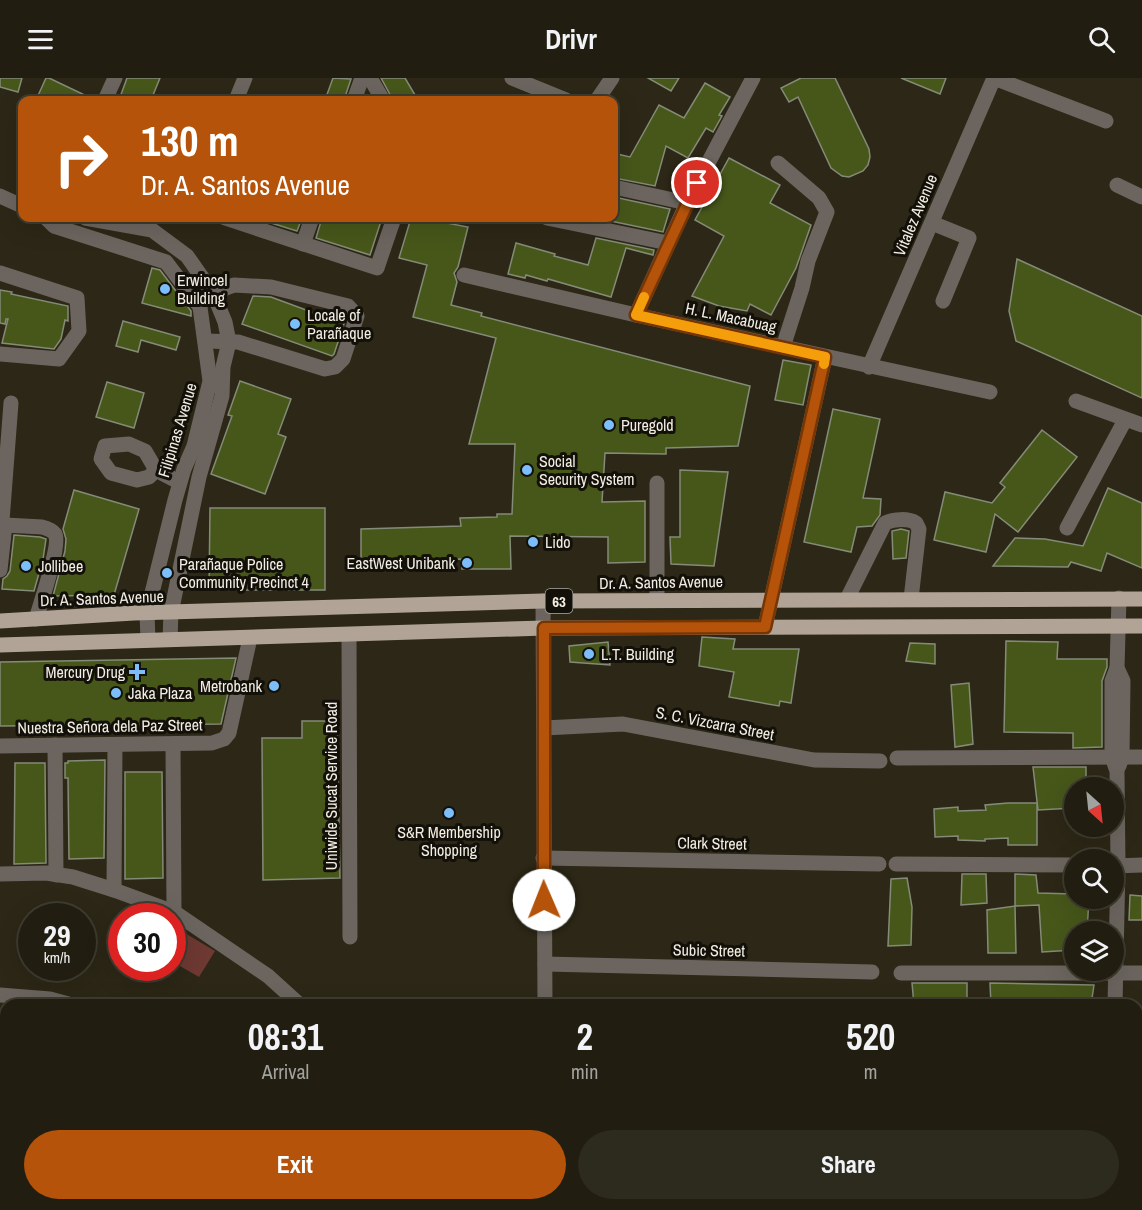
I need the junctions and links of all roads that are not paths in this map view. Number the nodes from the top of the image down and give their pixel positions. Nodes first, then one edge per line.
1 (115, 78) edge
2 (245, 78) edge
3 (362, 78) edge
4 (370, 78) edge
5 (512, 78) edge
6 (612, 78) edge
7 (753, 78) edge
8 (994, 78) edge
9 (107, 96) edge
10 (238, 96) edge
11 (355, 96) edge
12 (381, 96) edge
13 (556, 96) edge
14 (600, 96) edge
15 (1106, 121) dead end
16 (778, 163) dead end
17 (1117, 185) dead end
18 (618, 188) edge
19 (0, 196) edge
20 (1142, 197) edge
21 (687, 203) junction
22 (18, 204) edge
23 (58, 222) edge
24 (107, 222) edge
25 (237, 222) edge
26 (311, 222) edge
27 (393, 222) edge
28 (566, 222) edge
29 (932, 222) junction
30 (668, 243) junction
31 (303, 244) junction
32 (0, 273) edge
33 (464, 275) dead end
34 (213, 293) junction
35 (943, 301) dead end
36 (636, 315) junction
37 (206, 341) junction
38 (229, 342) junction
39 (783, 347) junction
40 (0, 354) edge
41 (825, 357) junction
42 (869, 367) junction
43 (990, 392) dead end
44 (1076, 401) dead end
45 (11, 403) dead end
46 (1125, 420) junction
47 (1142, 425) edge
48 (200, 448) junction
49 (156, 470) dead end
50 (181, 476) junction
51 (200, 477) junction
52 (657, 483) dead end
53 (1067, 528) dead end
54 (0, 555) edge
55 (0, 570) edge
56 (1119, 598) junction
57 (771, 599) junction
58 (847, 599) junction
59 (911, 599) junction
60 (1142, 599) edge
61 (657, 600) junction
62 (543, 601) junction
63 (147, 613) junction
64 (171, 613) junction
65 (36, 619) junction
66 (0, 621) edge
67 (1119, 625) junction
68 (1142, 626) edge
69 (765, 627) junction
70 (544, 628) junction
71 (349, 635) junction
72 (170, 639) junction
73 (250, 639) junction
74 (148, 640) junction
75 (0, 645) edge
76 (544, 728) junction
77 (55, 745) junction
78 (115, 745) junction
79 (173, 745) junction
80 (0, 746) edge
81 (1142, 757) edge
82 (897, 758) dead end
83 (880, 761) dead end
84 (1117, 762) junction
85 (1115, 849) edge
86 (543, 858) junction
87 (879, 864) dead end
88 (896, 864) dead end
89 (1064, 865) edge
90 (1142, 865) edge
91 (1124, 866) edge
92 (0, 874) edge
93 (56, 875) junction
94 (114, 890) junction
95 (149, 903) edge
96 (174, 903) edge
97 (186, 920) edge
98 (350, 937) dead end
99 (545, 964) junction
100 (872, 972) dead end
101 (1064, 972) edge
102 (1124, 972) edge
103 (901, 973) dead end
104 (1142, 973) edge
105 (1115, 981) edge
106 (0, 995) edge
107 (50, 999) edge
108 (293, 999) edge
109 (545, 999) edge
110 (1115, 999) edge

1 - 9 street
2 - 10 street
3 - 11 street
4 - 12 street
5 - 13 street
6 - 14 street
7 - 21 street
8 - 15 street
8 - 29 street, Vitalez Avenue
16 - 39 street
17 - 20 street
18 - 21 street
19 - 22 street
21 - 30 street
23 - 37 street, Filipinas Avenue
24 - 34 street, Filipinas Avenue
25 - 31 street
26 - 31 street
27 - 31 street
28 - 30 street
29 - 35 street
29 - 42 street, Vitalez Avenue
30 - 36 street
32 - 40 street
33 - 36 street, H. L. Macabuag
34 - 38 street, Filipinas Avenue
34 - 38 street
36 - 39 street, H. L. Macabuag
37 - 38 street
37 - 48 street, Filipinas Avenue
38 - 48 street, Filipinas Avenue
39 - 41 street, H. L. Macabuag
41 - 42 street, H. L. Macabuag
41 - 57 street
42 - 43 street, H. L. Macabuag
44 - 46 street
45 - 54 street
46 - 47 street
46 - 53 street
48 - 50 street, Filipinas Avenue
48 - 51 street, Filipinas Avenue
49 - 50 street
50 - 51 street
50 - 63 street, Filipinas Avenue
51 - 64 street, Filipinas Avenue
52 - 61 street
55 - 65 street
56 - 59 main road, Dr. A. Santos Avenue / 63
56 - 60 main road, Dr. A. Santos Avenue / 63
56 - 67 street
57 - 58 main road, Dr. A. Santos Avenue / 63
57 - 61 main road, Dr. A. Santos Avenue / 63
57 - 69 street
58 - 59 main road, Dr. A. Santos Avenue / 63
58 - 59 street
61 - 62 main road, Dr. A. Santos Avenue / 63
62 - 64 main road, Dr. A. Santos Avenue / 63
62 - 70 street
63 - 64 main road, Dr. A. Santos Avenue / 63
63 - 65 main road, Dr. A. Santos Avenue / 63
63 - 74 street, Filipinas Avenue
64 - 72 street, Filipinas Avenue
65 - 66 main road, Dr. A. Santos Avenue / 63
67 - 68 main road, 63
67 - 69 main road, 63
67 - 84 street
69 - 70 main road, 63
70 - 71 main road, 63
70 - 76 street
71 - 73 main road, 63
71 - 98 street, Uniwide Sucat Service Road
72 - 73 main road, 63
72 - 74 main road, 63
73 - 79 street, Nuestra Señora dela Paz Street
74 - 75 main road, 63
76 - 83 street, S. C. Vizcarra Street
76 - 86 street
77 - 78 street, Nuestra Señora dela Paz Street
77 - 80 street, Nuestra Señora dela Paz Street
77 - 93 street
78 - 79 street, Nuestra Señora dela Paz Street
78 - 94 street
79 - 96 street
81 - 84 street
82 - 84 street
84 - 85 street
86 - 87 street, Clark Street
86 - 99 street
88 - 89 street
90 - 91 street
92 - 93 street
93 - 94 street
94 - 95 street
97 - 108 street
99 - 100 street, Subic Street
99 - 109 street
101 - 103 street
102 - 104 street
105 - 110 street
106 - 107 street

